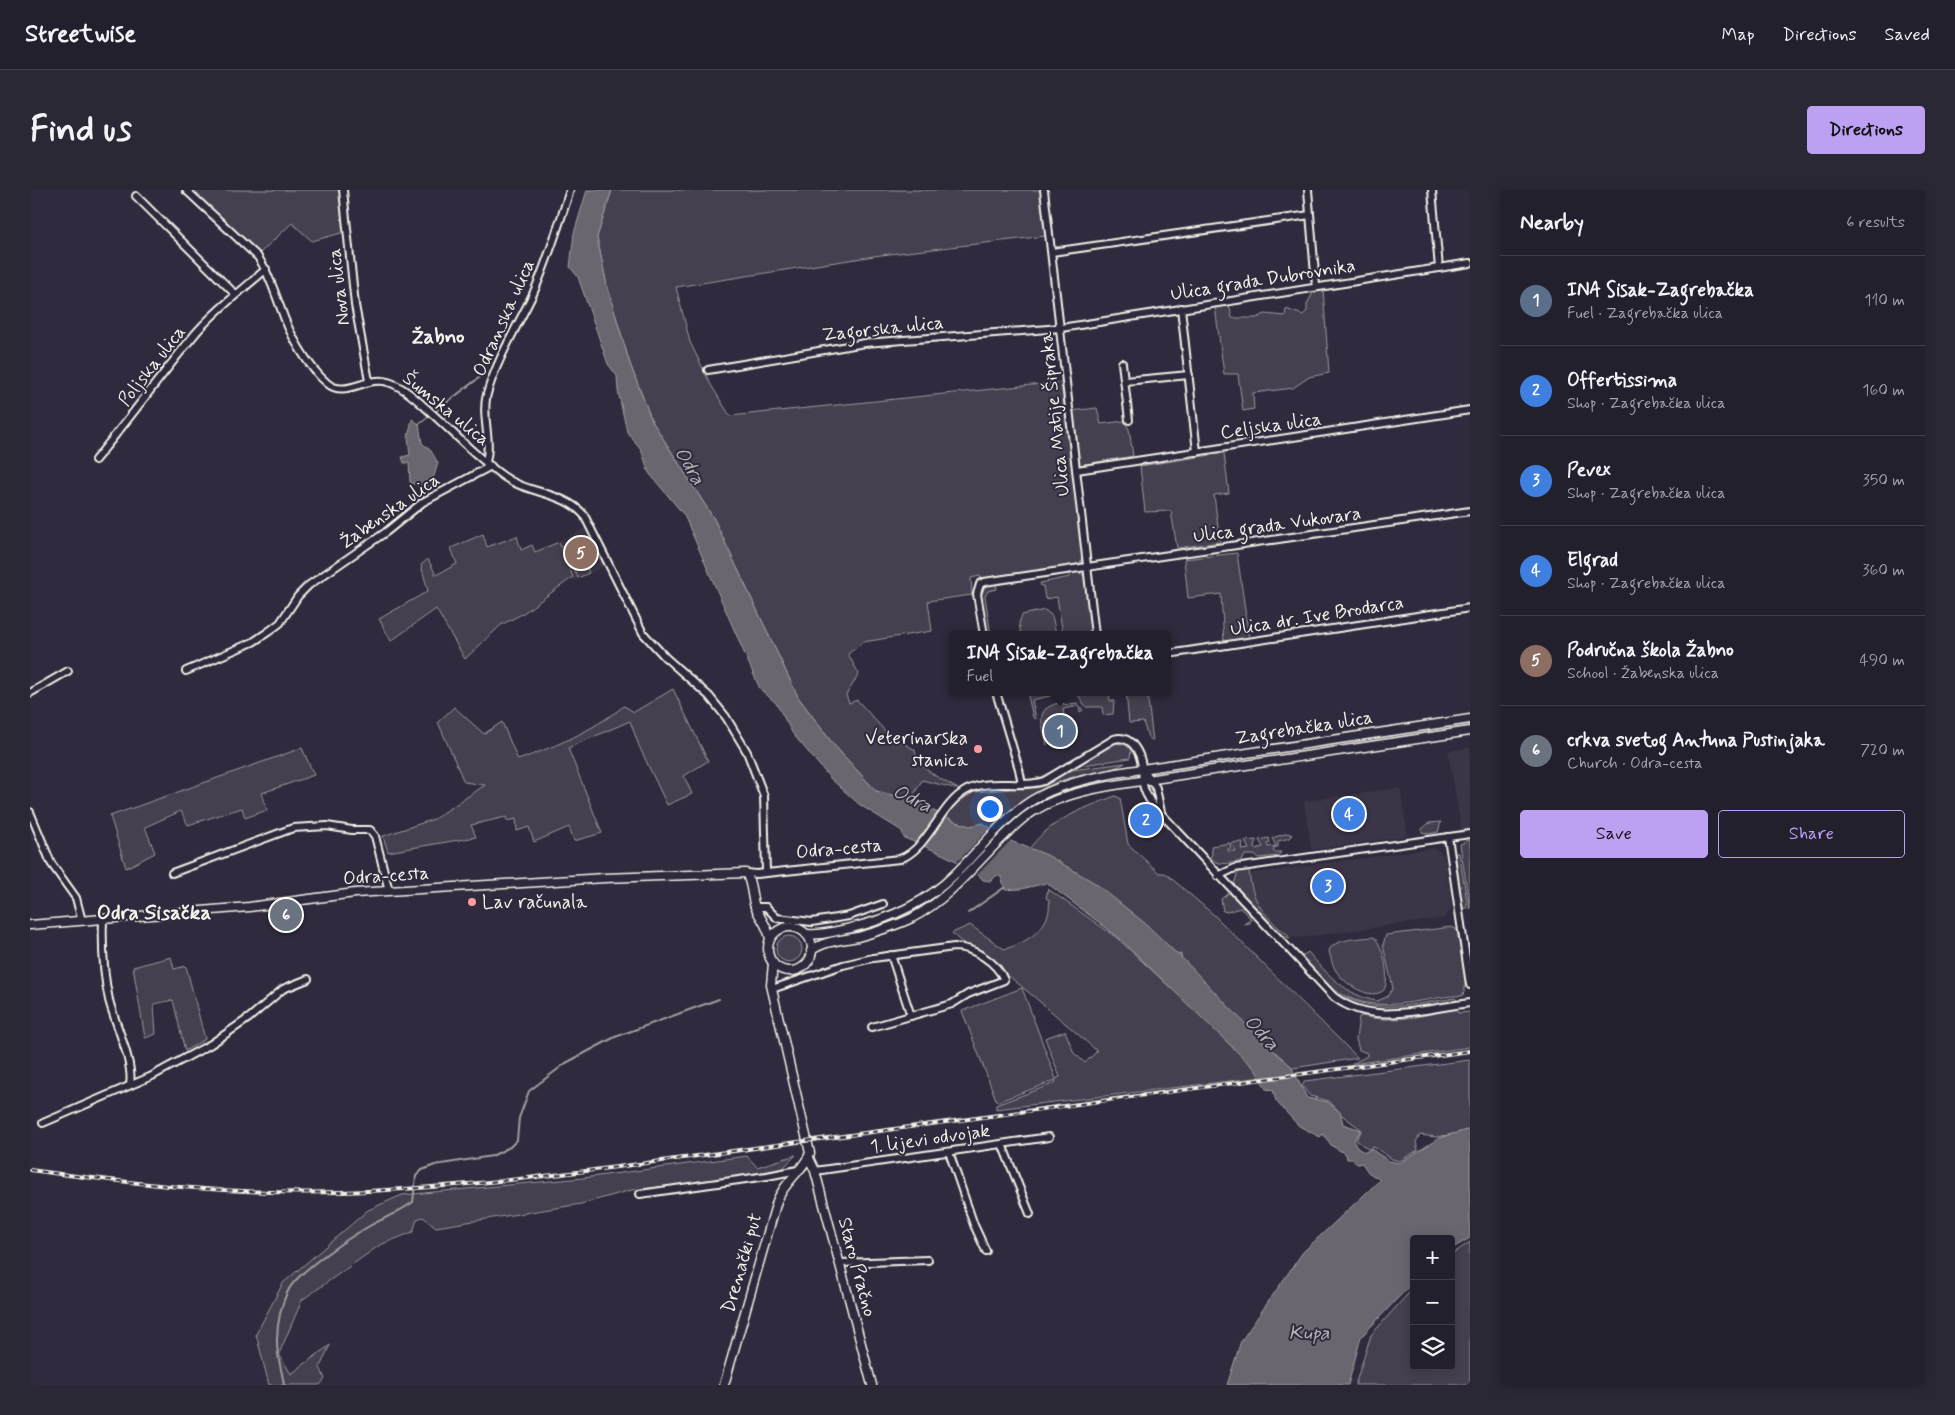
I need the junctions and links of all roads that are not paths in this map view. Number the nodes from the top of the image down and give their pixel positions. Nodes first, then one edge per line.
1 (186, 190) edge
2 (343, 190) edge
3 (570, 190) edge
4 (1044, 190) edge
5 (1308, 190) edge
6 (1432, 190) edge
7 (136, 196) dead end
8 (1310, 216) junction
9 (1052, 252) junction
10 (1470, 263) edge
11 (1439, 268) junction
12 (266, 269) junction
13 (1316, 286) junction
14 (234, 294) junction
15 (1181, 308) junction
16 (1061, 328) junction
17 (1122, 363) dead end
18 (708, 370) dead end
19 (1189, 375) junction
20 (369, 381) junction
21 (1124, 381) junction
22 (1470, 410) edge
23 (1129, 420) dead end
24 (1197, 452) junction
25 (95, 460) dead end
26 (489, 464) junction
27 (1077, 470) junction
28 (1470, 511) edge
29 (1087, 567) junction
30 (1470, 608) edge
31 (983, 631) edge
32 (1095, 631) edge
33 (1171, 654) edge
34 (68, 671) dead end
35 (186, 671) dead end
36 (30, 693) edge
37 (997, 696) edge
38 (1470, 719) edge
39 (1470, 731) edge
40 (1143, 768) junction
41 (1151, 780) junction
42 (1142, 781) junction
43 (1022, 784) junction
44 (30, 812) edge
45 (1161, 812) junction
46 (1470, 834) edge
47 (1448, 837) junction
48 (746, 872) junction
49 (766, 872) junction
50 (172, 873) dead end
51 (1218, 876) junction
52 (389, 891) junction
53 (883, 904) dead end
54 (755, 907) junction
55 (762, 917) junction
56 (103, 919) junction
57 (82, 921) junction
58 (30, 925) edge
59 (787, 927) junction
60 (806, 934) junction
61 (770, 939) junction
62 (812, 951) junction
63 (892, 955) junction
64 (773, 963) junction
65 (786, 970) junction
66 (308, 979) dead end
67 (1470, 985) edge
68 (772, 987) junction
69 (1470, 1003) edge
70 (911, 1016) junction
71 (872, 1026) dead end
72 (130, 1086) junction
73 (43, 1122) dead end
74 (1049, 1137) dead end
75 (1002, 1144) junction
76 (949, 1152) junction
77 (808, 1158) junction
78 (798, 1170) junction
79 (815, 1171) junction
80 (640, 1194) dead end
81 (1030, 1214) dead end
82 (986, 1251) dead end
83 (928, 1260) dead end
84 (840, 1263) junction
85 (724, 1385) edge
86 (872, 1385) edge

1 - 12 street, Šumska ulica
2 - 20 street, Nova ulica
3 - 26 street, Odranska ulica
4 - 9 street, Ulica Matije Šipraka
5 - 8 street
6 - 11 street
7 - 14 street
8 - 9 street
8 - 13 street
9 - 16 street, Ulica Matije Šipraka
10 - 11 street, Ulica grada Dubrovnika
11 - 13 street, Ulica grada Dubrovnika
12 - 14 street, Poljska ulica
12 - 20 street, Šumska ulica
13 - 15 street, Ulica grada Dubrovnika
14 - 25 street, Poljska ulica
15 - 16 street, Ulica grada Dubrovnika
15 - 19 street
16 - 18 street, Zagorska ulica
16 - 27 street, Ulica Matije Šipraka
17 - 21 street
19 - 21 street
19 - 24 street
20 - 26 street, Šumska ulica
21 - 23 street
22 - 24 street, Celjska ulica
24 - 27 street, Celjska ulica
26 - 35 street, Žabenska ulica
26 - 49 street
27 - 29 street, Ulica Matije Šipraka
28 - 29 street, Ulica grada Vukovara
29 - 31 street, Ulica grada Vukovara
29 - 32 street, Ulica Matije Šipraka
30 - 33 street, Ulica dr. Ive Brodarca
34 - 36 street
37 - 43 street
38 - 40 main road, Zagrebačka ulica
39 - 41 main road, Zagrebačka ulica
40 - 41 street
40 - 42 street
40 - 43 street
40 - 60 main road, Zagrebačka ulica
41 - 42 main road, Zagrebačka ulica
41 - 45 street
42 - 45 street
42 - 62 main road, Zagrebačka ulica
43 - 49 street, Odra-cesta
44 - 57 street
45 - 51 street
46 - 47 street
47 - 51 street
47 - 67 street
48 - 49 street, Odra-cesta
48 - 52 main road, Odra-cesta
48 - 54 main road
50 - 52 street
51 - 69 street
52 - 56 main road, Odra-cesta
53 - 54 street
54 - 55 main road
55 - 59 main road
55 - 61 main road
56 - 57 main road, Odra-cesta
56 - 72 street
57 - 58 main road, Odra-cesta
59 - 60 main road
59 - 61 main road
60 - 62 main road
61 - 64 main road
62 - 65 main road
63 - 68 street
63 - 70 street
63 - 70 street
64 - 65 main road
64 - 68 main road
65 - 68 main road
66 - 72 street
68 - 77 main road
70 - 71 street
72 - 73 street
74 - 75 street, 1. lijevi odvojak
75 - 76 street, 1. lijevi odvojak
75 - 81 street
76 - 79 street, 1. lijevi odvojak
76 - 82 street
77 - 78 main road, Drenački put
77 - 79 main road, Staro Pračno
78 - 80 street
78 - 85 main road, Drenački put
79 - 84 main road, Staro Pračno
83 - 84 street
84 - 86 main road, Staro Pračno

